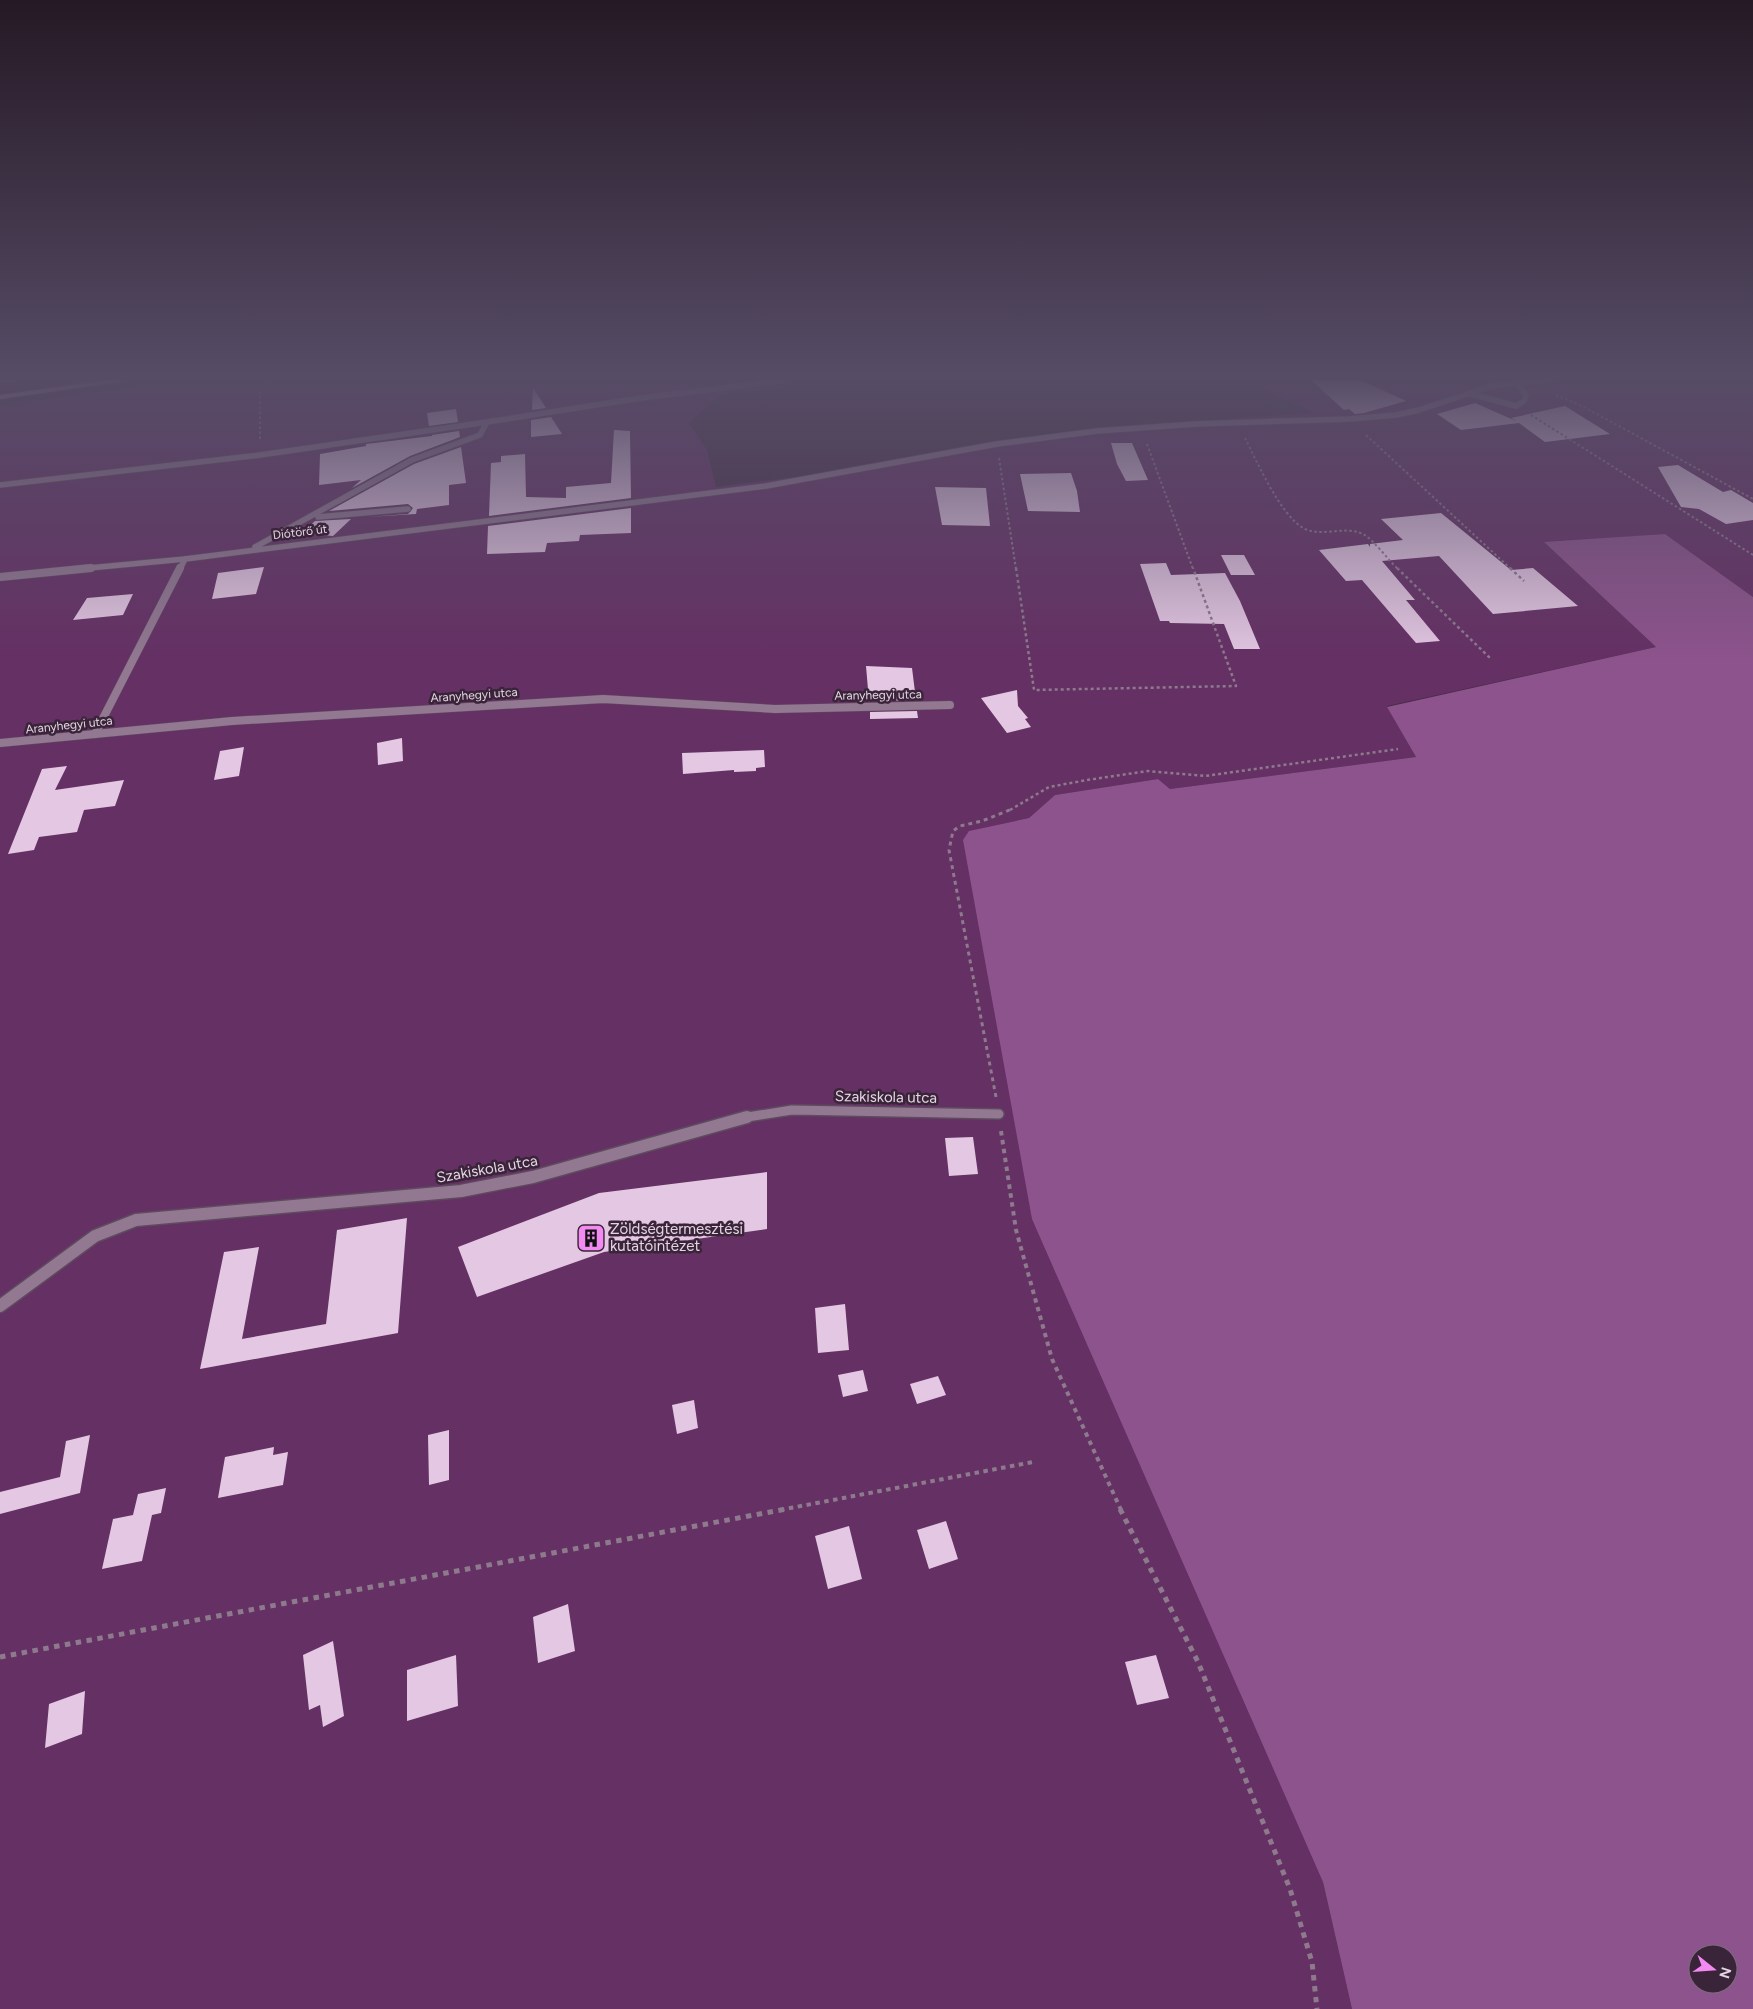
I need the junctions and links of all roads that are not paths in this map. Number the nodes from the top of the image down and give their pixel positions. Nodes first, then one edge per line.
1 (97, 474) edge
2 (388, 474) edge
3 (833, 474) edge
4 (0, 485) edge
5 (408, 509) dead end
6 (312, 517) junction
7 (250, 550) junction
8 (185, 559) junction
9 (0, 577) edge
10 (950, 705) dead end
11 (95, 734) junction
12 (0, 743) edge
13 (999, 1114) road end
14 (0, 1306) edge

1 - 4 street
2 - 6 street
3 - 7 street, Diótörő út
5 - 6 street
6 - 7 street
7 - 8 street, Diótörő út
8 - 9 street, Diótörő út
8 - 11 street
10 - 11 street, Aranyhegyi utca
11 - 12 street, Aranyhegyi utca
13 - 14 street, Szakiskola utca

